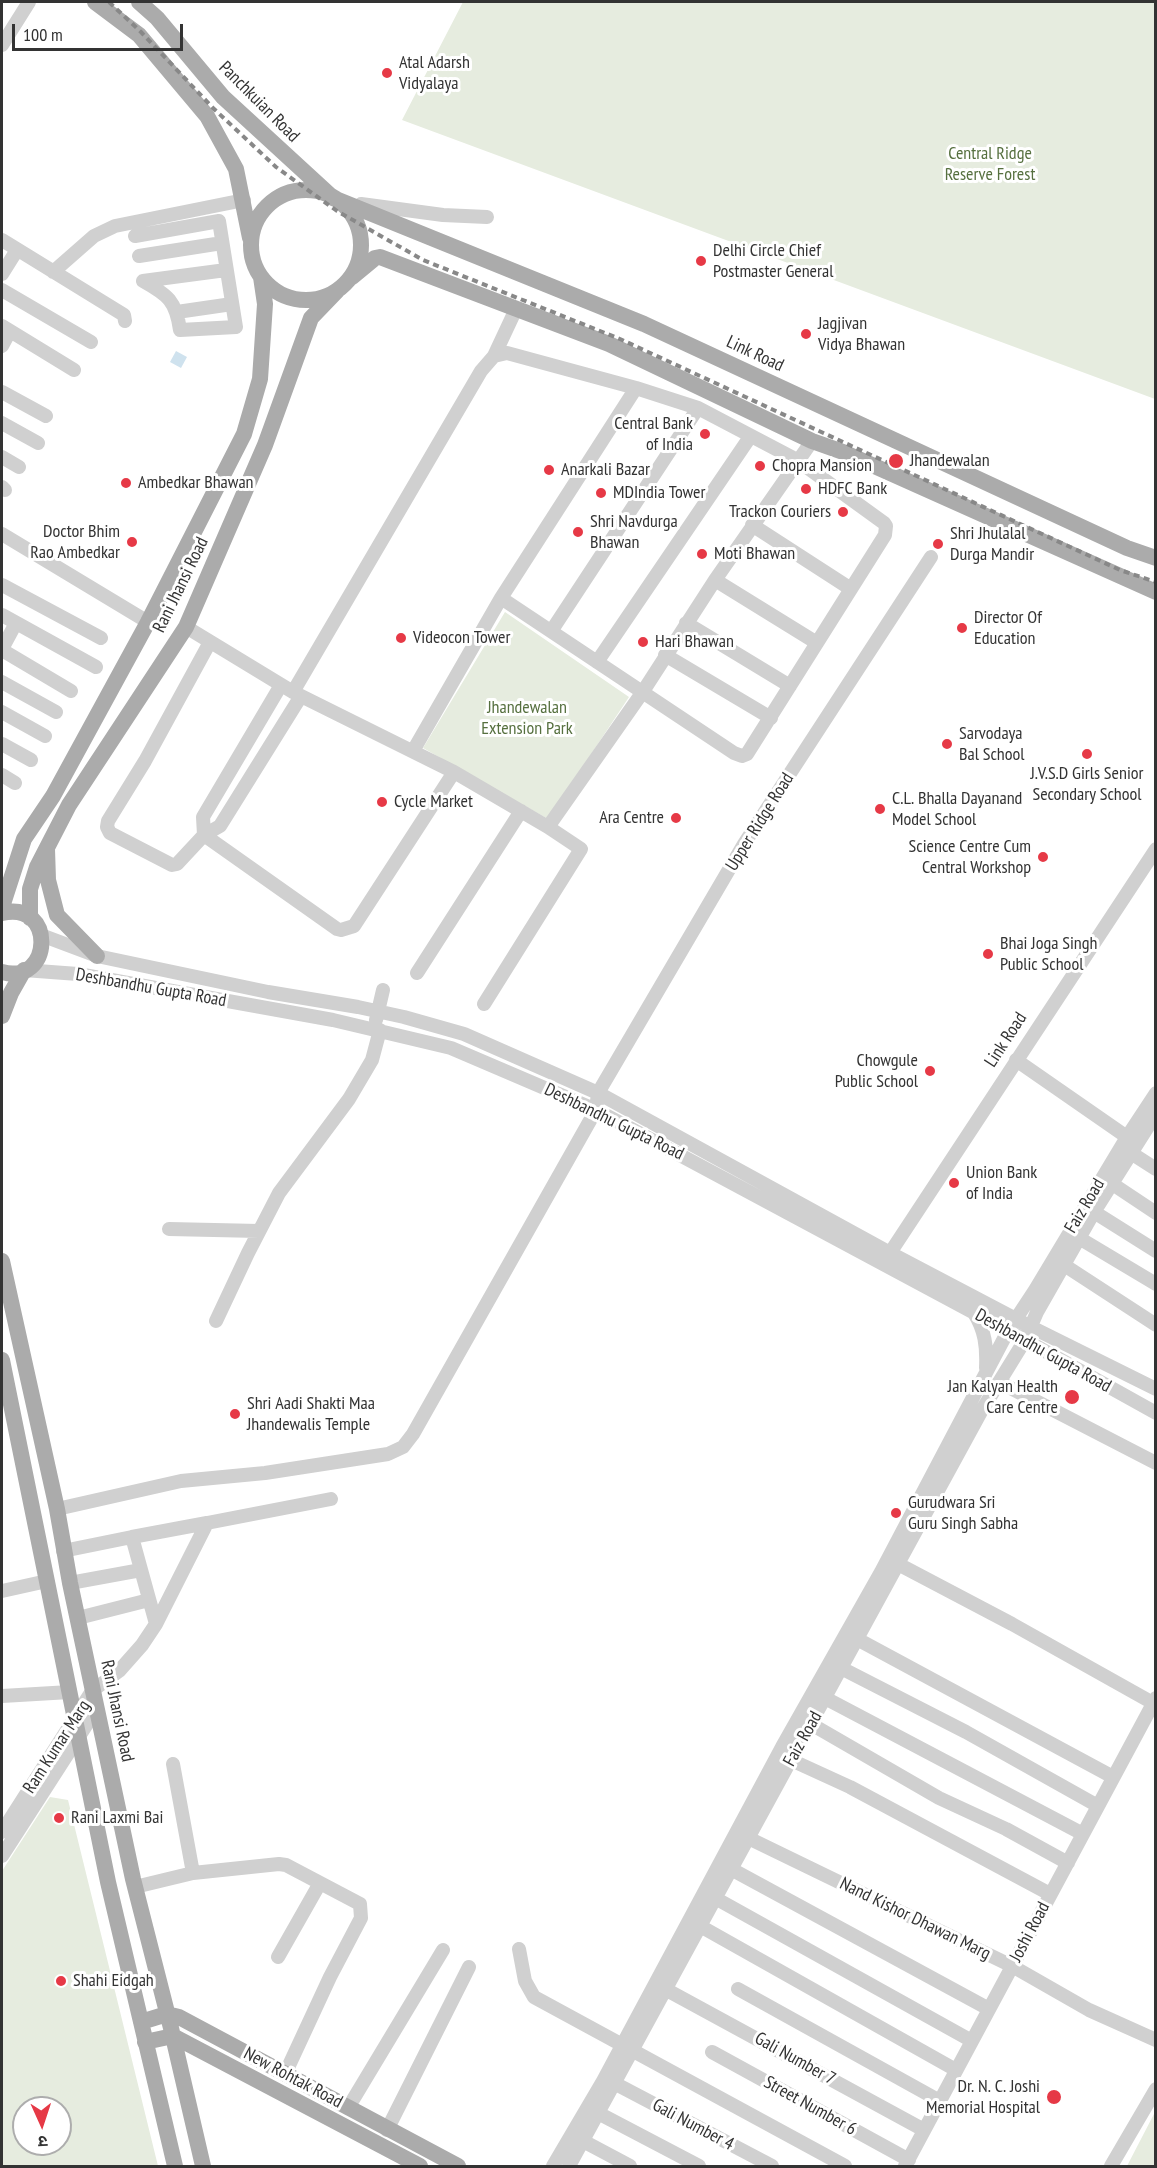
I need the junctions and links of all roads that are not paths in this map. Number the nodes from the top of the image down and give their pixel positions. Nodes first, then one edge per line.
1 (29, 2) edge
2 (94, 2) edge
3 (139, 2) edge
4 (2, 45) edge
5 (333, 198) junction
6 (244, 200) junction
7 (487, 217) dead end
8 (134, 229) junction
9 (2, 240) edge
10 (251, 242) junction
11 (222, 243) junction
12 (17, 250) junction
13 (139, 256) junction
14 (226, 270) junction
15 (53, 272) junction
16 (2, 274) edge
17 (261, 277) junction
18 (352, 277) junction
19 (143, 281) junction
20 (2, 290) edge
21 (337, 291) junction
22 (232, 304) junction
23 (516, 309) junction
24 (177, 312) junction
25 (125, 321) dead end
26 (6, 329) edge
27 (91, 342) dead end
28 (2, 346) edge
29 (494, 356) junction
30 (74, 370) dead end
31 (636, 388) junction
32 (2, 392) edge
33 (698, 408) junction
34 (46, 416) dead end
35 (2, 423) edge
36 (750, 436) junction
37 (812, 441) junction
38 (38, 443) dead end
39 (2, 457) edge
40 (797, 460) junction
41 (19, 467) dead end
42 (752, 525) junction
43 (2, 534) edge
44 (931, 557) dead end
45 (1155, 558) edge
46 (715, 580) junction
47 (2, 585) edge
48 (851, 589) junction
49 (1155, 592) edge
50 (501, 598) junction
51 (2, 615) edge
52 (148, 622) junction
53 (16, 623) junction
54 (686, 623) junction
55 (186, 627) junction
56 (552, 630) junction
57 (101, 638) dead end
58 (210, 642) junction
59 (817, 643) junction
60 (2, 649) edge
61 (665, 655) junction
62 (597, 662) junction
63 (96, 667) dead end
64 (2, 682) edge
65 (281, 685) junction
66 (790, 686) junction
67 (71, 691) dead end
68 (642, 693) junction
69 (297, 694) junction
70 (2, 712) edge
71 (56, 712) dead end
72 (771, 718) junction
73 (45, 736) dead end
74 (2, 744) edge
75 (413, 751) junction
76 (31, 760) dead end
77 (454, 772) junction
78 (2, 775) edge
79 (15, 783) dead end
80 (522, 811) junction
81 (548, 827) junction
82 (204, 835) junction
83 (24, 839) junction
84 (47, 848) junction
85 (1155, 849) edge
86 (2, 868) edge
87 (2, 907) edge
88 (2, 913) edge
89 (30, 918) junction
90 (41, 935) junction
91 (97, 956) junction
92 (24, 970) junction
93 (2, 972) edge
94 (417, 973) dead end
95 (383, 990) dead end
96 (484, 1004) dead end
97 (358, 1007) junction
98 (2, 1016) edge
99 (356, 1025) junction
100 (380, 1030) junction
101 (370, 1046) dead end
102 (1016, 1060) junction
103 (1155, 1093) edge
104 (598, 1094) junction
105 (596, 1110) junction
106 (1155, 1114) edge
107 (1127, 1137) junction
108 (1131, 1153) junction
109 (1155, 1170) edge
110 (1111, 1183) junction
111 (1094, 1212) junction
112 (1155, 1213) edge
113 (169, 1229) dead end
114 (259, 1231) junction
115 (1079, 1238) junction
116 (1155, 1251) edge
117 (890, 1253) junction
118 (2, 1261) edge
119 (1064, 1265) junction
120 (1155, 1284) edge
121 (974, 1313) junction
122 (1015, 1318) junction
123 (216, 1321) dead end
124 (1155, 1324) edge
125 (1031, 1327) junction
126 (1008, 1331) junction
127 (1025, 1340) junction
128 (2, 1360) edge
129 (986, 1372) junction
130 (999, 1382) junction
131 (1154, 1385) edge
132 (1155, 1413) edge
133 (1155, 1463) edge
134 (331, 1499) dead end
135 (57, 1509) junction
136 (207, 1523) junction
137 (132, 1537) junction
138 (63, 1551) junction
139 (898, 1564) junction
140 (141, 1570) junction
141 (47, 1581) junction
142 (70, 1583) junction
143 (2, 1591) edge
144 (149, 1600) junction
145 (78, 1618) junction
146 (156, 1624) junction
147 (857, 1639) junction
148 (841, 1668) junction
149 (93, 1691) junction
150 (70, 1692) junction
151 (2, 1696) edge
152 (825, 1698) junction
153 (1154, 1700) edge
154 (96, 1710) junction
155 (75, 1719) junction
156 (811, 1724) junction
157 (79, 1736) junction
158 (791, 1760) junction
159 (173, 1764) dead end
160 (1113, 1777) junction
161 (1098, 1806) junction
162 (2, 1832) edge
163 (1083, 1834) junction
164 (743, 1835) junction
165 (2, 1856) edge
166 (1068, 1863) junction
167 (731, 1869) junction
168 (193, 1873) junction
169 (321, 1883) junction
170 (135, 1887) junction
171 (1050, 1894) junction
172 (715, 1898) junction
173 (700, 1926) junction
174 (519, 1949) dead end
175 (443, 1950) dead end
176 (278, 1957) dead end
177 (1012, 1966) junction
178 (468, 1967) dead end
179 (665, 1989) junction
180 (738, 1989) dead end
181 (989, 2009) junction
182 (168, 2014) junction
183 (141, 2022) junction
184 (173, 2036) junction
185 (1155, 2040) edge
186 (972, 2041) junction
187 (146, 2042) junction
188 (627, 2047) junction
189 (712, 2052) dead end
190 (956, 2070) junction
191 (285, 2074) junction
192 (614, 2084) junction
193 (1155, 2089) edge
194 (940, 2101) junction
195 (348, 2108) junction
196 (598, 2113) junction
197 (387, 2130) junction
198 (924, 2130) junction
199 (583, 2141) junction
200 (907, 2163) edge
201 (176, 2166) edge
202 (203, 2166) edge
203 (420, 2166) edge
204 (458, 2166) edge
205 (553, 2166) edge
206 (569, 2166) edge
207 (630, 2166) edge
208 (699, 2166) edge
209 (772, 2166) edge
210 (845, 2166) edge
211 (1111, 2166) edge

1 - 4 street
2 - 6 main road
3 - 5 main road, Panchkuian Road
5 - 7 street
5 - 10 main road
5 - 18 main road
5 - 45 main road, Link Road
6 - 8 street
6 - 10 main road
8 - 11 street
8 - 13 street
8 - 15 street
9 - 12 street
10 - 17 main road
11 - 13 street
11 - 14 street
12 - 15 street
12 - 16 street
13 - 19 street
14 - 19 street
14 - 22 street
15 - 25 street
17 - 21 main road
17 - 52 main road, Rani Jhansi Road
18 - 21 main road
18 - 23 main road
19 - 24 street
20 - 27 street
21 - 55 main road, Rani Jhansi Road
22 - 24 street
22 - 24 street
23 - 29 street
23 - 37 main road
26 - 28 street
26 - 30 street
29 - 31 street
29 - 69 street
31 - 33 street
31 - 50 street
32 - 34 street
33 - 36 street
33 - 56 street
35 - 38 street
36 - 40 street
36 - 62 street
37 - 40 street
37 - 49 main road
39 - 41 street
40 - 42 street
40 - 48 street
42 - 46 street
42 - 48 street
43 - 52 street
44 - 104 street, Upper Ridge Road
46 - 54 street
46 - 59 street
47 - 57 street
48 - 59 street
50 - 56 street
50 - 75 street
51 - 53 street
52 - 83 main road, Rani Jhansi Road
53 - 60 street
53 - 63 street
54 - 61 street
54 - 66 street
55 - 58 street
55 - 84 main road, Rani Jhansi Road
56 - 62 street
58 - 65 street
58 - 82 street
59 - 66 street
60 - 67 street
61 - 68 street
61 - 72 street
62 - 68 street
64 - 71 street
65 - 69 street
65 - 82 street
66 - 72 street
68 - 72 street
68 - 81 street
69 - 75 street
69 - 82 street
70 - 73 street
74 - 76 street
75 - 77 street
77 - 80 street
77 - 82 street
78 - 79 street
80 - 81 street
80 - 94 street
81 - 96 street
83 - 86 main road
83 - 87 main road, Rani Jhansi Road
84 - 89 main road, Rani Jhansi Road
84 - 91 main road
85 - 102 street, Link Road
88 - 89 main road
89 - 90 main road
90 - 91 street, Deshbandhu Gupta Road
90 - 92 main road
91 - 97 street, Deshbandhu Gupta Road
92 - 93 main road
92 - 98 main road
92 - 99 street, Deshbandhu Gupta Road
95 - 101 street
97 - 99 street
97 - 104 street, Deshbandhu Gupta Road
99 - 100 street, Deshbandhu Gupta Road
100 - 105 street, Deshbandhu Gupta Road
100 - 114 street
102 - 107 street
102 - 117 street, Link Road
103 - 107 street, Faiz Road
104 - 105 street
104 - 117 street, Deshbandhu Gupta Road
105 - 121 street, Deshbandhu Gupta Road
105 - 135 street
106 - 108 street, Faiz Road
107 - 122 street, Faiz Road
108 - 109 street
108 - 110 street, Faiz Road
110 - 111 street, Faiz Road
110 - 112 street
111 - 115 street, Faiz Road
111 - 116 street
113 - 114 street
114 - 123 street
115 - 119 street, Faiz Road
115 - 120 street
117 - 122 street, Deshbandhu Gupta Road
118 - 135 main road, Rani Jhansi Road
119 - 124 street
119 - 125 street, Faiz Road
121 - 126 street, Deshbandhu Gupta Road
121 - 129 street
122 - 125 street, Deshbandhu Gupta Road
122 - 126 street, Faiz Road
125 - 127 street, Faiz Road
125 - 131 street, Deshbandhu Gupta Road
126 - 127 street, Deshbandhu Gupta Road
126 - 129 street, Faiz Road
127 - 130 street, Faiz Road
127 - 132 street, Deshbandhu Gupta Road
128 - 141 main road
129 - 164 street, Faiz Road
130 - 133 street
130 - 139 street, Faiz Road
134 - 136 street
135 - 138 main road, Rani Jhansi Road
136 - 137 street
136 - 146 street, Ram Kumar Marg
137 - 138 street
137 - 140 street
138 - 142 main road, Rani Jhansi Road
139 - 147 street, Faiz Road
139 - 153 street
140 - 142 street
140 - 144 street
141 - 143 street
141 - 150 main road
142 - 145 main road, Rani Jhansi Road
144 - 145 street
144 - 146 street
145 - 149 main road, Rani Jhansi Road
146 - 149 street, Ram Kumar Marg
147 - 148 street, Faiz Road
147 - 160 street
148 - 152 street, Faiz Road
148 - 161 street
149 - 154 main road, Rani Jhansi Road
149 - 155 street, Ram Kumar Marg
150 - 151 street
150 - 155 main road
152 - 156 street, Faiz Road
152 - 163 street
153 - 160 street, Joshi Road
154 - 157 street
154 - 170 main road, Rani Jhansi Road
155 - 157 main road
155 - 162 street, Ram Kumar Marg
156 - 158 street, Faiz Road
156 - 166 street
157 - 165 street
157 - 183 main road
158 - 164 street, Faiz Road
158 - 171 street
159 - 168 street
160 - 161 street, Joshi Road
161 - 163 street, Joshi Road
163 - 166 street, Joshi Road
164 - 167 street, Faiz Road
164 - 177 street, Nand Kishor Dhawan Marg
164 - 188 street
166 - 171 street, Joshi Road
167 - 172 street, Faiz Road
167 - 181 street
168 - 169 street
168 - 170 street
169 - 176 street
169 - 191 street
170 - 182 main road, Rani Jhansi Road
171 - 177 street, Joshi Road
172 - 173 street, Faiz Road
172 - 186 street
173 - 179 street, Faiz Road
173 - 190 street
174 - 188 street
175 - 195 street
177 - 181 street, Joshi Road
177 - 185 street, Nand Kishor Dhawan Marg
178 - 197 street
179 - 188 street, Faiz Road
179 - 198 street, Gali Number 7
180 - 194 street
181 - 186 street, Joshi Road
182 - 183 main road
182 - 184 main road, Rani Jhansi Road
182 - 191 main road, New Rohtak Road
183 - 187 main road
184 - 187 main road
184 - 202 main road, Rani Jhansi Road
184 - 203 main road, New Rohtak Road
186 - 190 street, Joshi Road
187 - 201 main road
188 - 192 street, Faiz Road
188 - 205 street
188 - 210 street
189 - 200 street, Street Number 6
190 - 194 street, Joshi Road
191 - 195 main road, New Rohtak Road
192 - 196 street, Faiz Road
192 - 209 street, Gali Number 4
193 - 211 street
194 - 198 street, Joshi Road
195 - 197 main road, New Rohtak Road
196 - 199 street, Faiz Road
196 - 208 street
197 - 204 main road, New Rohtak Road
198 - 200 street, Joshi Road
199 - 206 street, Faiz Road
199 - 207 street

